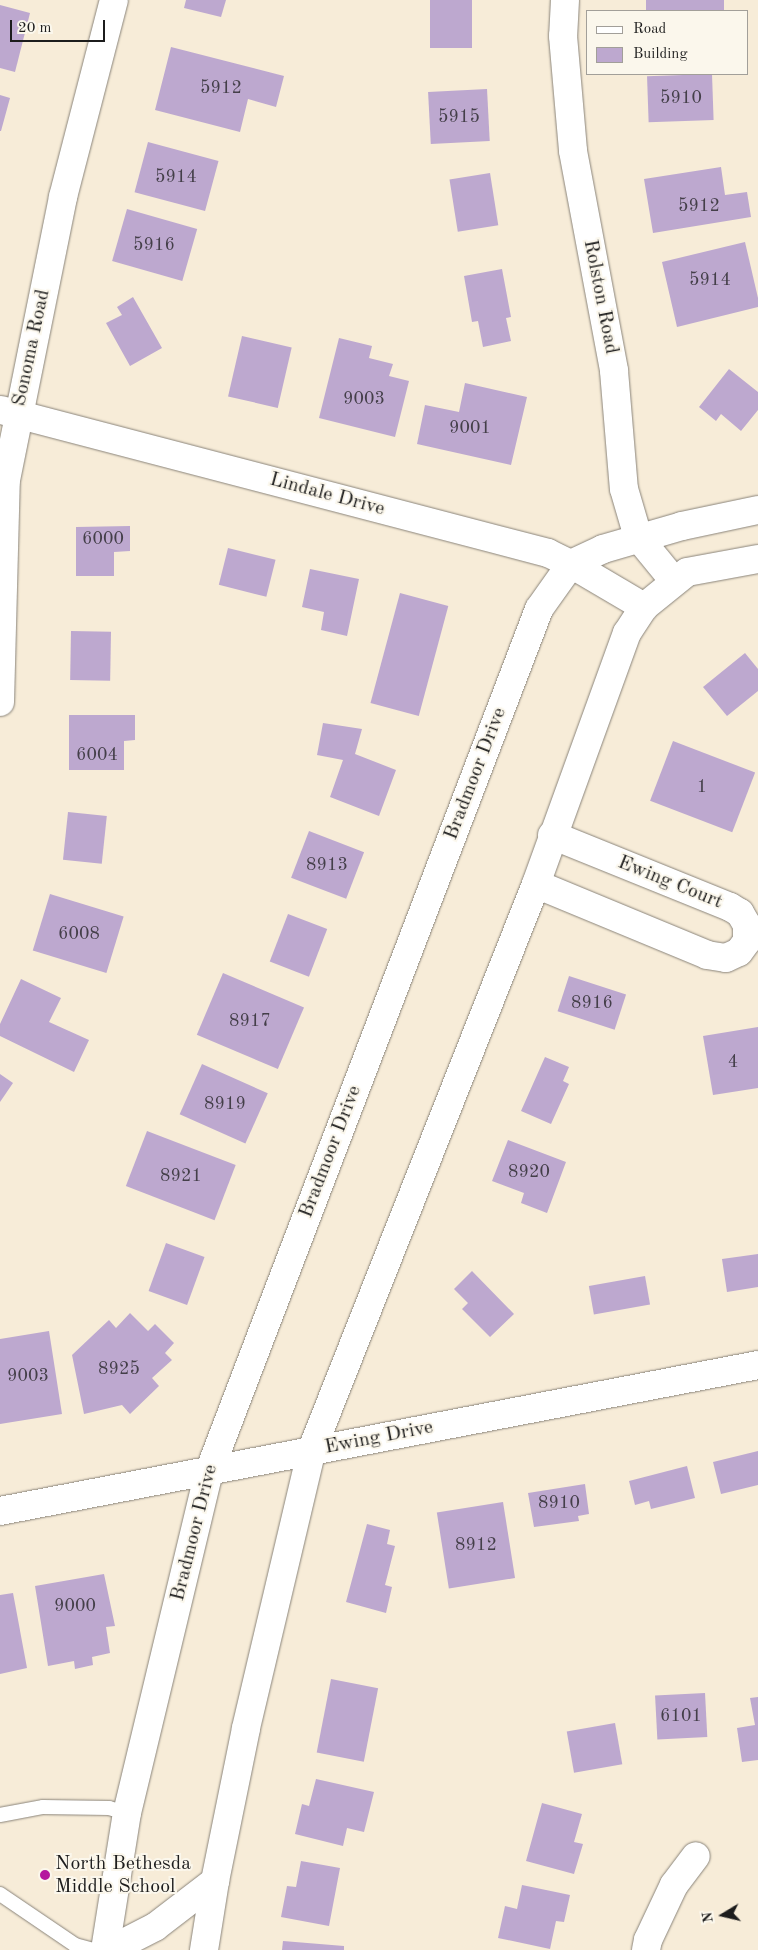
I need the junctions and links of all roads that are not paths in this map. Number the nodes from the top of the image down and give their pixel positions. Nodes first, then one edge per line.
1 (114, 0) edge
2 (564, 0) edge
3 (9, 412) edge
4 (758, 510) edge
5 (638, 537) junction
6 (758, 559) edge
7 (571, 564) junction
8 (674, 581) junction
9 (644, 607) junction
10 (0, 702) edge
11 (552, 835) junction
12 (536, 884) junction
13 (758, 1365) edge
14 (311, 1452) junction
15 (209, 1472) junction
16 (0, 1512) edge
17 (127, 1813) junction
18 (0, 1815) edge
19 (696, 1856) dead end
20 (215, 1881) junction
21 (0, 1894) edge
22 (94, 1950) edge
23 (105, 1950) edge
24 (110, 1950) edge
25 (204, 1950) edge
26 (646, 1950) edge

1 - 3 street, Sonoma Road
2 - 5 street, Rolston Road
3 - 7 street, Lindale Drive
3 - 10 street, Sonoma Road
4 - 5 street, Bradmoor Drive
5 - 7 street, Bradmoor Drive
5 - 8 street, Rolston Road
6 - 8 street
7 - 9 street, Lindale Drive
7 - 15 street, Bradmoor Drive
8 - 9 street
9 - 11 street
11 - 12 street
11 - 12 street, Ewing Court
12 - 14 street
13 - 14 street, Ewing Drive
14 - 15 street, Ewing Drive
14 - 20 street
15 - 16 street, Ewing Drive
15 - 17 street, Bradmoor Drive
17 - 18 lane
17 - 23 street, Bradmoor Drive
19 - 26 street
20 - 24 street
20 - 25 street
21 - 22 lane

